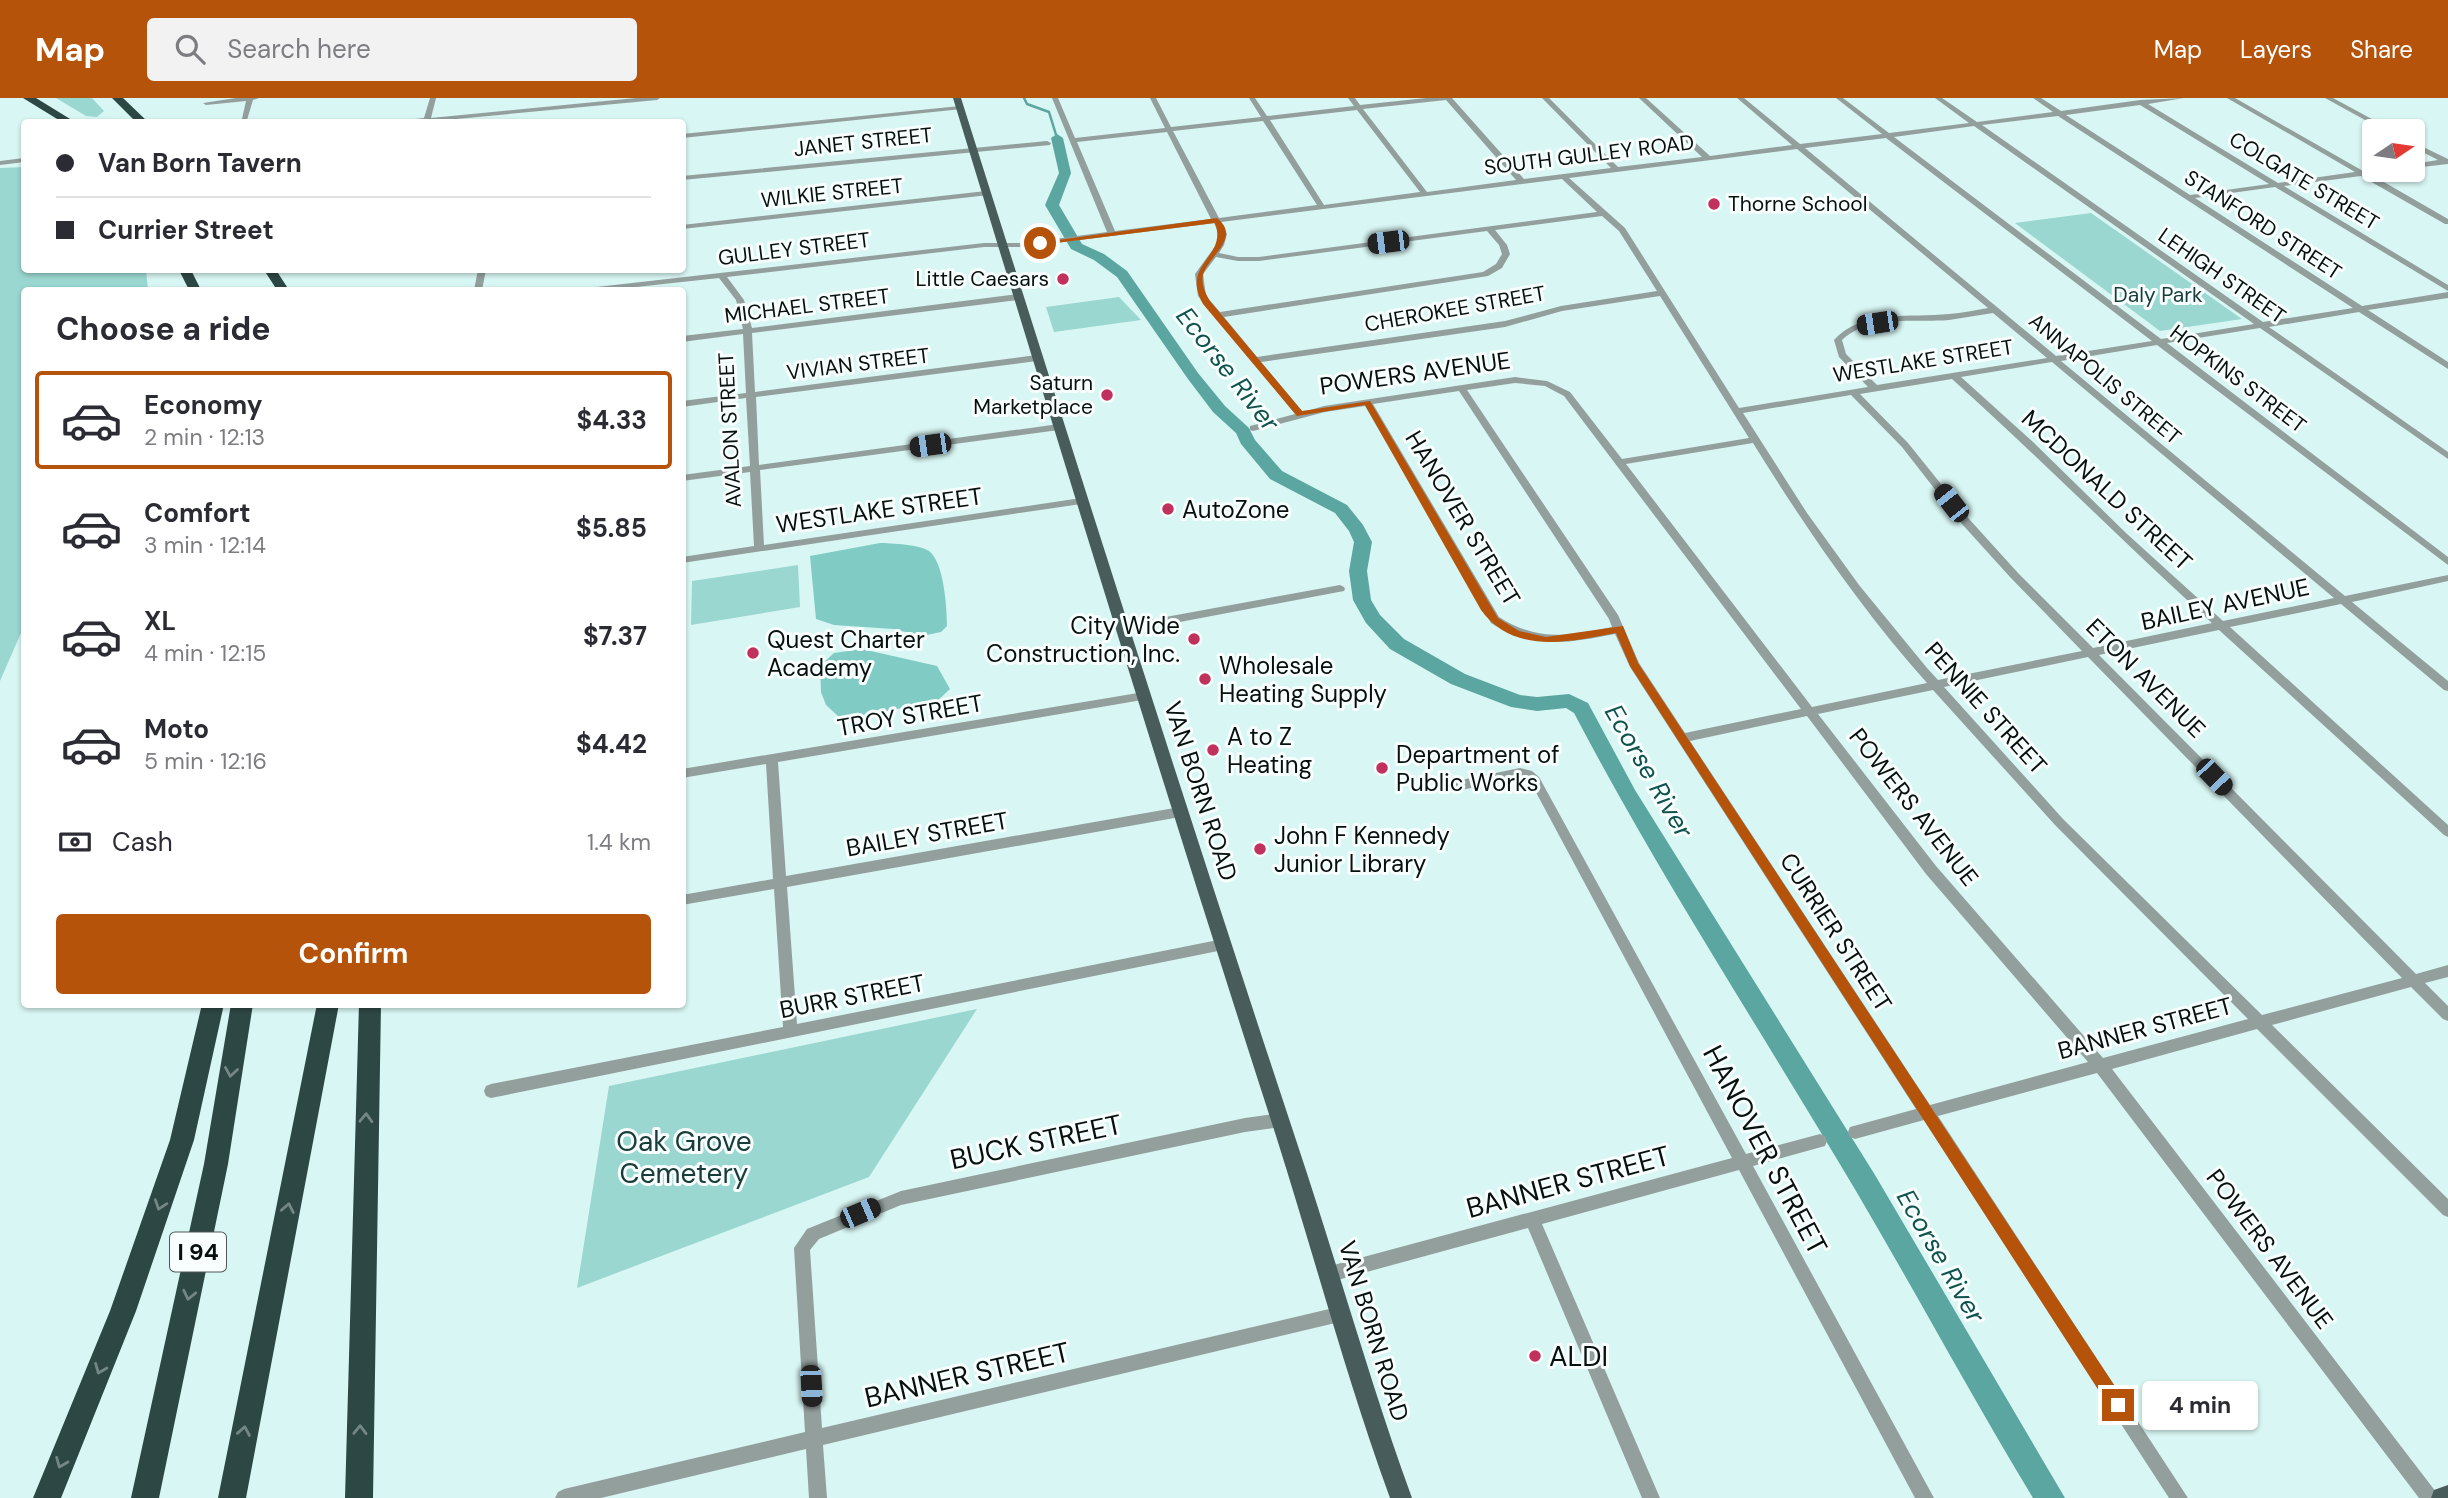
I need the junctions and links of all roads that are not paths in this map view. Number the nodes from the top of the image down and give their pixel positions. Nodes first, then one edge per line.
1 (28, 98) edge
2 (117, 98) edge
3 (250, 98) edge
4 (256, 98) edge
5 (433, 98) edge
6 (657, 98) edge
7 (1055, 98) edge
8 (1153, 98) edge
9 (1252, 98) edge
10 (1351, 98) edge
11 (1446, 98) edge
12 (1545, 98) edge
13 (1642, 98) edge
14 (1740, 98) edge
15 (1839, 98) edge
16 (1938, 98) edge
17 (2036, 98) edge
18 (2133, 98) edge
19 (2181, 98) edge
20 (2230, 98) edge
21 (2328, 98) edge
22 (206, 103) dead end
23 (958, 103) edge
24 (2142, 103) junction
25 (1358, 108) junction
26 (511, 112) junction
27 (2059, 113) junction
28 (1265, 118) junction
29 (64, 119) edge
30 (139, 119) edge
31 (245, 119) dead end
32 (427, 119) edge
33 (438, 119) edge
34 (510, 119) edge
35 (2367, 119) edge
36 (1975, 124) junction
37 (1169, 129) junction
38 (1888, 135) junction
39 (686, 136) edge
40 (1073, 140) junction
41 (1047, 143) dead end
42 (1799, 146) junction
43 (974, 151) junction
44 (2426, 151) edge
45 (1708, 158) junction
46 (21, 160) edge
47 (2447, 162) edge
48 (0, 163) edge
49 (2426, 164) edge
50 (1616, 169) junction
51 (2362, 173) joint
52 (1563, 176) junction
53 (686, 178) edge
54 (1521, 181) junction
55 (2378, 182) edge
56 (2277, 185) junction
57 (986, 192) junction
58 (1424, 194) junction
59 (2189, 197) junction
60 (1322, 207) junction
61 (1604, 213) junction
62 (1217, 220) junction
63 (2448, 222) edge
64 (686, 227) edge
65 (1490, 229) junction
66 (1112, 234) junction
67 (1081, 237) joint
68 (1066, 239) joint
69 (1002, 245) junction
70 (1214, 254) junction
71 (721, 275) junction
72 (616, 287) edge
73 (2448, 289) edge
74 (1662, 293) junction
75 (2448, 295) edge
76 (1018, 297) junction
77 (1994, 310) junction
78 (2361, 310) junction
79 (1217, 315) junction
80 (2261, 325) junction
81 (747, 331) junction
82 (686, 339) edge
83 (2160, 341) junction
84 (1037, 358) junction
85 (2053, 359) junction
86 (1255, 360) junction
87 (2448, 366) edge
88 (1954, 376) junction
89 (1461, 388) junction
90 (1875, 389) junction
91 (1853, 392) junction
92 (750, 396) junction
93 (1367, 402) junction
94 (686, 404) edge
95 (1736, 411) junction
96 (1300, 414) junction
97 (1059, 427) junction
98 (1253, 429) dead end
99 (1754, 440) junction
100 (2448, 456) edge
101 (1620, 462) junction
102 (754, 468) junction
103 (686, 477) edge
104 (1081, 501) junction
105 (759, 548) junction
106 (686, 559) edge
107 (2448, 562) edge
108 (2448, 578) edge
109 (1340, 589) dead end
110 (2344, 600) junction
111 (2221, 625) junction
112 (1122, 629) junction
113 (1619, 629) junction
114 (2092, 653) junction
115 (1936, 685) junction
116 (2448, 687) edge
117 (1143, 696) junction
118 (1811, 711) junction
119 (1682, 738) junction
120 (772, 759) junction
121 (686, 773) edge
122 (1456, 786) dead end
123 (1180, 812) junction
124 (2448, 832) edge
125 (780, 882) junction
126 (686, 899) edge
127 (1223, 945) junction
128 (2448, 971) edge
129 (2414, 980) junction
130 (212, 1008) edge
131 (241, 1008) edge
132 (327, 1008) edge
133 (370, 1008) edge
134 (2448, 1015) edge
135 (2260, 1023) junction
136 (790, 1031) junction
137 (2100, 1064) junction
138 (491, 1091) dead end
139 (1928, 1113) junction
140 (1281, 1120) junction
141 (1855, 1132) dead end
142 (1820, 1142) dead end
143 (1743, 1163) junction
144 (2448, 1210) edge
145 (1532, 1219) junction
146 (1330, 1274) junction
147 (1342, 1314) junction
148 (814, 1439) junction
149 (2448, 1496) edge
150 (47, 1498) edge
151 (145, 1498) edge
152 (232, 1498) edge
153 (359, 1498) edge
154 (564, 1498) edge
155 (818, 1498) edge
156 (1401, 1498) edge
157 (1651, 1498) edge
158 (1926, 1498) edge
159 (2179, 1498) edge
160 (2430, 1498) edge
161 (2442, 1498) edge

1 - 29 highway
2 - 30 highway
3 - 4 street
3 - 22 street
3 - 31 street
5 - 32 street
6 - 26 street
7 - 40 street
8 - 37 street
9 - 28 street
10 - 25 street
11 - 25 street
11 - 54 street
12 - 50 street
13 - 45 street
14 - 42 street, ANNAPOLIS STREET
15 - 38 street, HOPKINS STREET
16 - 36 street, LEHIGH STREET
17 - 27 street, STANFORD STREET
18 - 24 street, COLGATE STREET
19 - 24 street, SOUTH GULLEY ROAD
20 - 51 street
21 - 35 street
23 - 39 street
23 - 43 main road, VAN BORN ROAD
24 - 27 street, SOUTH GULLEY ROAD
24 - 56 street, COLGATE STREET
25 - 28 street
25 - 58 street
26 - 33 street
26 - 34 street
27 - 36 street, SOUTH GULLEY ROAD
27 - 59 street, STANFORD STREET
28 - 37 street
28 - 60 street
36 - 38 street, SOUTH GULLEY ROAD
36 - 80 street, LEHIGH STREET
37 - 40 street
37 - 62 street
38 - 42 street, SOUTH GULLEY ROAD
38 - 83 street, HOPKINS STREET
40 - 66 street
41 - 43 street, JANET STREET
42 - 45 street, SOUTH GULLEY ROAD
42 - 77 street, ANNAPOLIS STREET
43 - 53 street, JANET STREET
43 - 57 main road, VAN BORN ROAD
44 - 47 street
45 - 50 street, SOUTH GULLEY ROAD
46 - 48 street
47 - 49 street
50 - 52 street, SOUTH GULLEY ROAD
51 - 56 street
52 - 54 street, SOUTH GULLEY ROAD
52 - 61 street, PENNIE STREET
54 - 58 street, SOUTH GULLEY ROAD
55 - 63 street
56 - 59 street
56 - 73 street, COLGATE STREET
57 - 64 street, WILKIE STREET
57 - 69 main road, VAN BORN ROAD
58 - 60 street, SOUTH GULLEY ROAD
59 - 78 street, STANFORD STREET
60 - 62 street, SOUTH GULLEY ROAD
61 - 65 street
61 - 74 street, PENNIE STREET
62 - 66 street, SOUTH GULLEY ROAD
62 - 70 street
65 - 70 street
65 - 79 street
66 - 67 street, SOUTH GULLEY ROAD
67 - 68 street, SOUTH GULLEY ROAD
68 - 69 street, SOUTH GULLEY ROAD
69 - 71 street, GULLEY STREET
69 - 76 main road, VAN BORN ROAD
70 - 79 street
71 - 72 street, GULLEY STREET
71 - 81 street, AVALON STREET
74 - 86 street, CHEROKEE STREET
74 - 95 street, PENNIE STREET
75 - 78 street, WESTLAKE STREET
76 - 81 street, MICHAEL STREET
76 - 84 main road, VAN BORN ROAD
77 - 85 street, ANNAPOLIS STREET
77 - 90 street
78 - 80 street, WESTLAKE STREET
78 - 87 street, STANFORD STREET
79 - 86 street
80 - 83 street, WESTLAKE STREET
80 - 100 street, LEHIGH STREET
81 - 82 street, MICHAEL STREET
81 - 92 street, AVALON STREET
83 - 85 street, WESTLAKE STREET
83 - 107 street, HOPKINS STREET
84 - 92 street, VIVIAN STREET
84 - 97 main road, VAN BORN ROAD
85 - 88 street, WESTLAKE STREET
85 - 110 street, ANNAPOLIS STREET
86 - 96 street
88 - 90 street, WESTLAKE STREET
88 - 111 street, MCDONALD STREET
89 - 93 street, POWERS AVENUE
89 - 101 street, POWERS AVENUE
89 - 113 street, CURRIER STREET
90 - 91 street, WESTLAKE STREET
91 - 95 street, WESTLAKE STREET
91 - 114 street, ETON AVENUE
92 - 94 street, VIVIAN STREET
92 - 102 street, AVALON STREET
93 - 96 street, POWERS AVENUE
93 - 113 street, HANOVER STREET
95 - 99 street, PENNIE STREET
96 - 98 street, POWERS AVENUE
97 - 102 street
97 - 104 main road, VAN BORN ROAD
99 - 101 street
99 - 115 street, PENNIE STREET
101 - 118 street, POWERS AVENUE
102 - 103 street
102 - 105 street, AVALON STREET
104 - 105 street, WESTLAKE STREET
104 - 112 main road, VAN BORN ROAD
105 - 106 street, WESTLAKE STREET
108 - 110 street, BAILEY AVENUE
109 - 112 street
110 - 111 street, BAILEY AVENUE
110 - 116 street, ANNAPOLIS STREET
111 - 114 street, BAILEY AVENUE
111 - 124 street, MCDONALD STREET
112 - 117 main road, VAN BORN ROAD
113 - 119 street, CURRIER STREET
114 - 115 street, BAILEY AVENUE
114 - 129 street, ETON AVENUE
115 - 118 street, BAILEY AVENUE
115 - 135 street, PENNIE STREET
117 - 120 street, TROY STREET
117 - 123 main road, VAN BORN ROAD
118 - 119 street, BAILEY AVENUE
118 - 137 street, POWERS AVENUE
119 - 139 street, CURRIER STREET
120 - 121 street, TROY STREET
120 - 125 street
122 - 143 street, HANOVER STREET
123 - 125 street, BAILEY STREET
123 - 127 main road, VAN BORN ROAD
125 - 126 street, BAILEY STREET
125 - 136 street
127 - 136 street, BURR STREET
127 - 140 main road, VAN BORN ROAD
128 - 129 street, BANNER STREET
129 - 134 street, ETON AVENUE
129 - 135 street, BANNER STREET
130 -> 150 highway
131 -> 151 highway, I 94
152 -> 132 highway
153 -> 133 highway
135 - 137 street, BANNER STREET
135 - 144 street, PENNIE STREET
136 - 138 street, BURR STREET
137 - 139 street, BANNER STREET
137 - 160 street, POWERS AVENUE
139 - 141 street, BANNER STREET
139 - 159 street, CURRIER STREET
140 - 146 main road, VAN BORN ROAD
140 - 148 street, BUCK STREET
142 - 143 street, BANNER STREET
143 - 145 street, BANNER STREET
143 - 158 street, HANOVER STREET
145 - 146 street, BANNER STREET
145 - 157 street
146 - 147 main road, VAN BORN ROAD
147 - 148 street, BANNER STREET
147 - 156 main road, VAN BORN ROAD
148 - 154 street, BANNER STREET
148 - 155 street
149 - 161 main road

